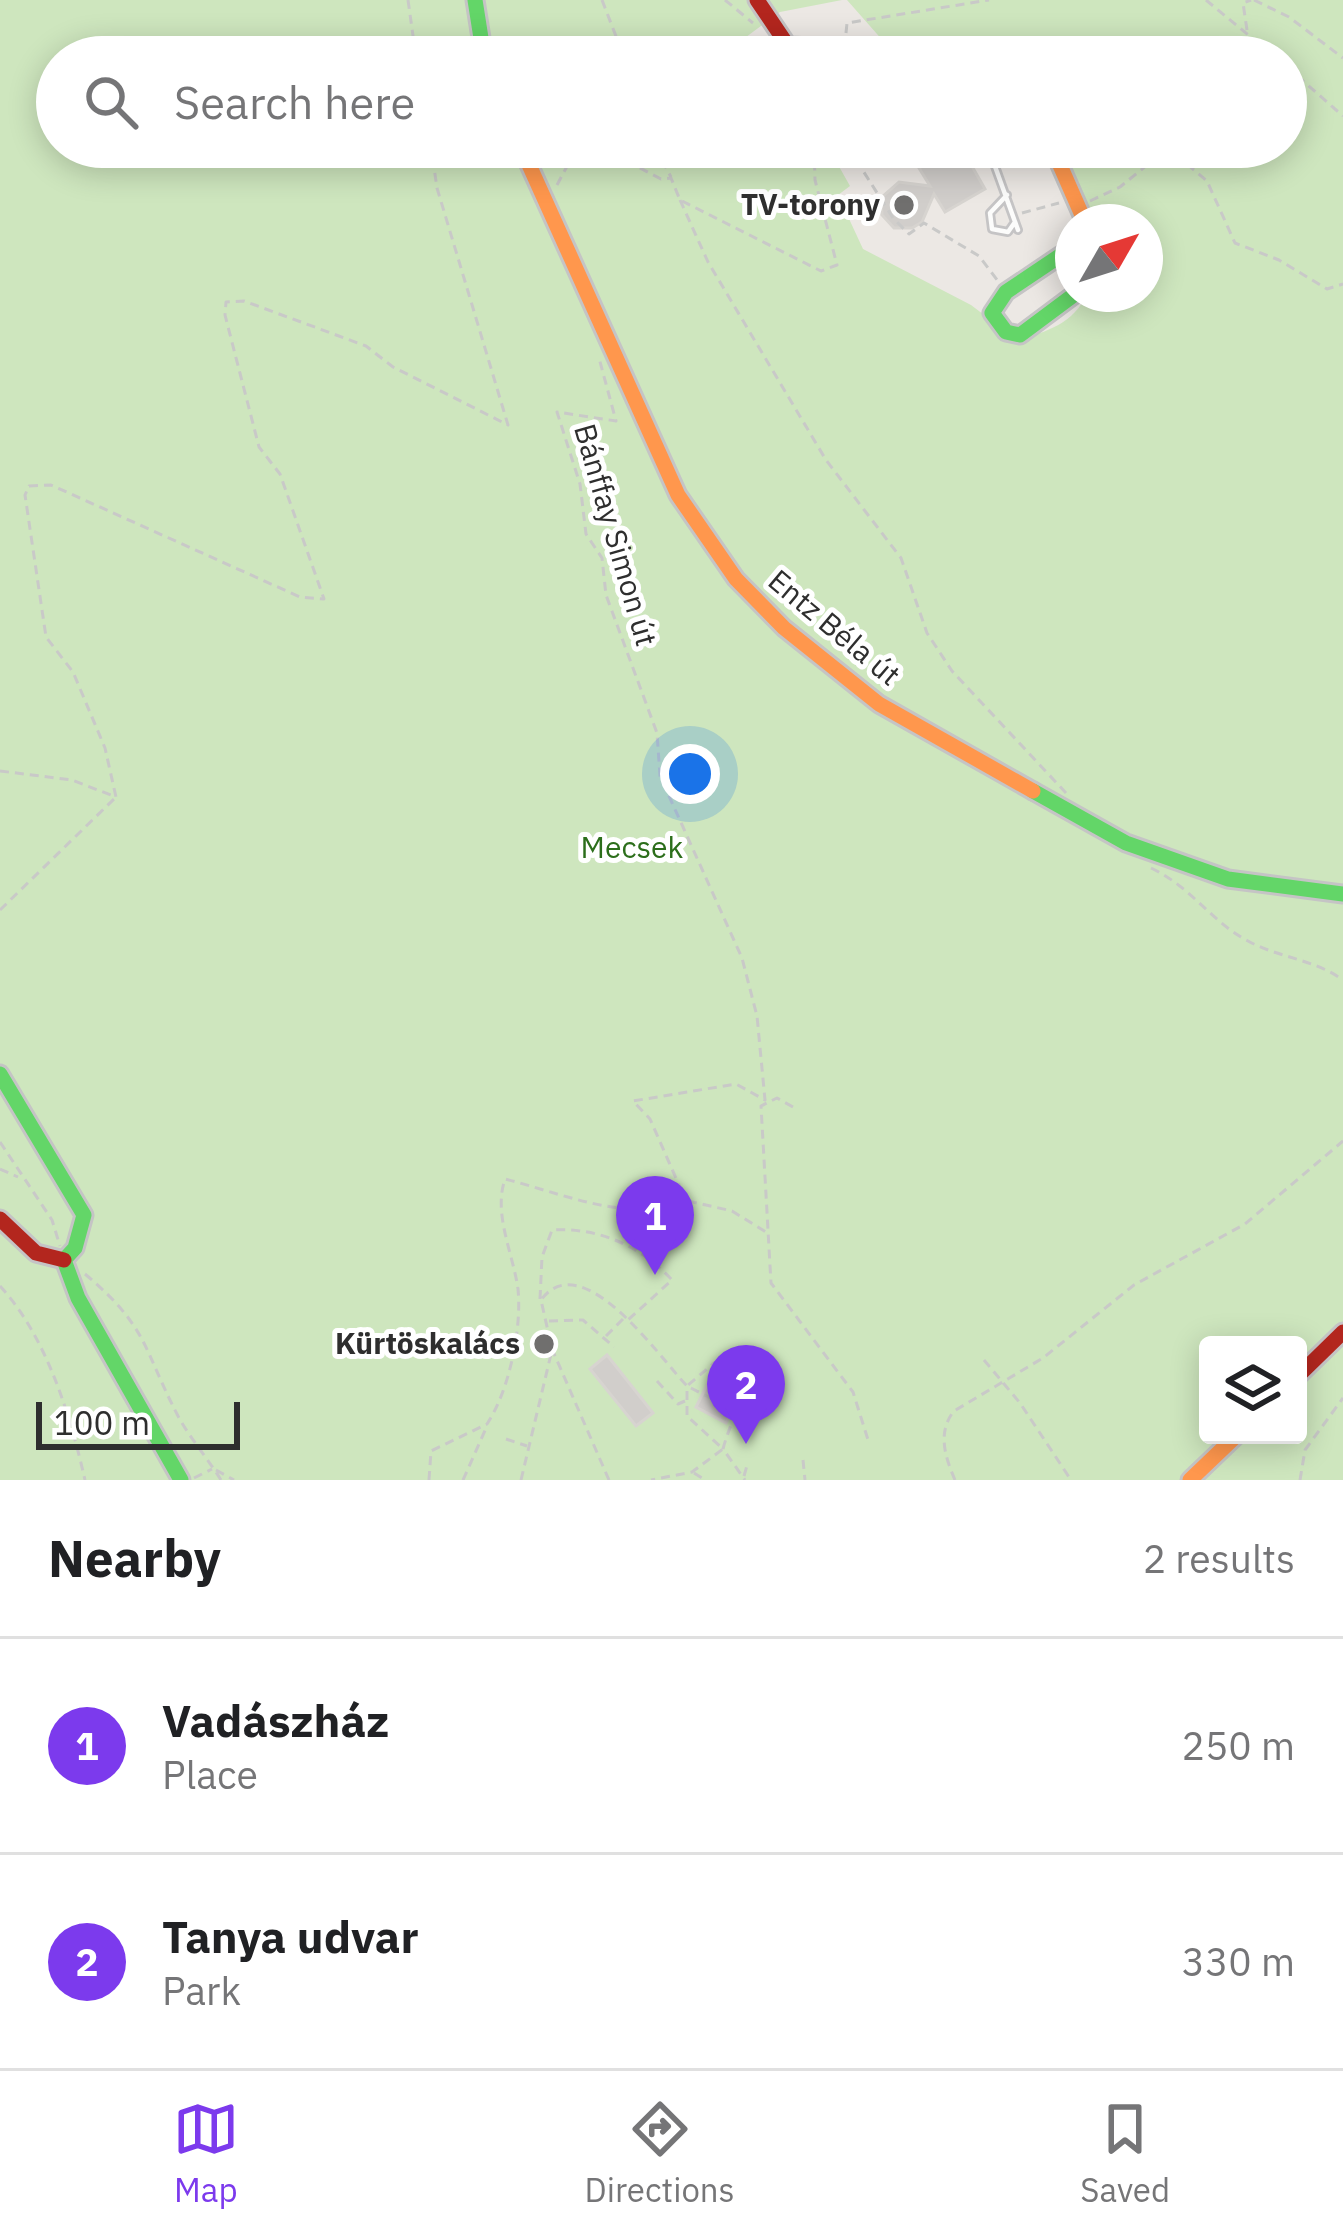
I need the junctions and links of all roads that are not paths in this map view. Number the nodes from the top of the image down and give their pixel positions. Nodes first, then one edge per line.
1 (476, 0) edge
2 (757, 0) edge
3 (481, 36) edge
4 (781, 36) edge
5 (531, 168) edge
6 (996, 168) edge
7 (1061, 168) edge
8 (1007, 195) junction
9 (1076, 204) edge
10 (1015, 215) junction
11 (1018, 230) dead end
12 (1055, 259) edge
13 (1055, 310) edge
14 (1343, 894) edge
15 (0, 1074) edge
16 (0, 1219) edge
17 (64, 1260) junction
18 (1343, 1332) edge
19 (1307, 1367) edge
20 (1228, 1444) edge
21 (184, 1480) edge
22 (1190, 1480) edge

1 - 3 street
2 - 4 street
5 - 14 street, Entz Béla út
6 - 8 lane
7 - 9 street
8 - 10 lane
8 - 10 lane
10 - 11 lane
12 - 13 street
15 - 17 street
16 - 17 street
17 - 21 street
18 - 19 street
20 - 22 street

